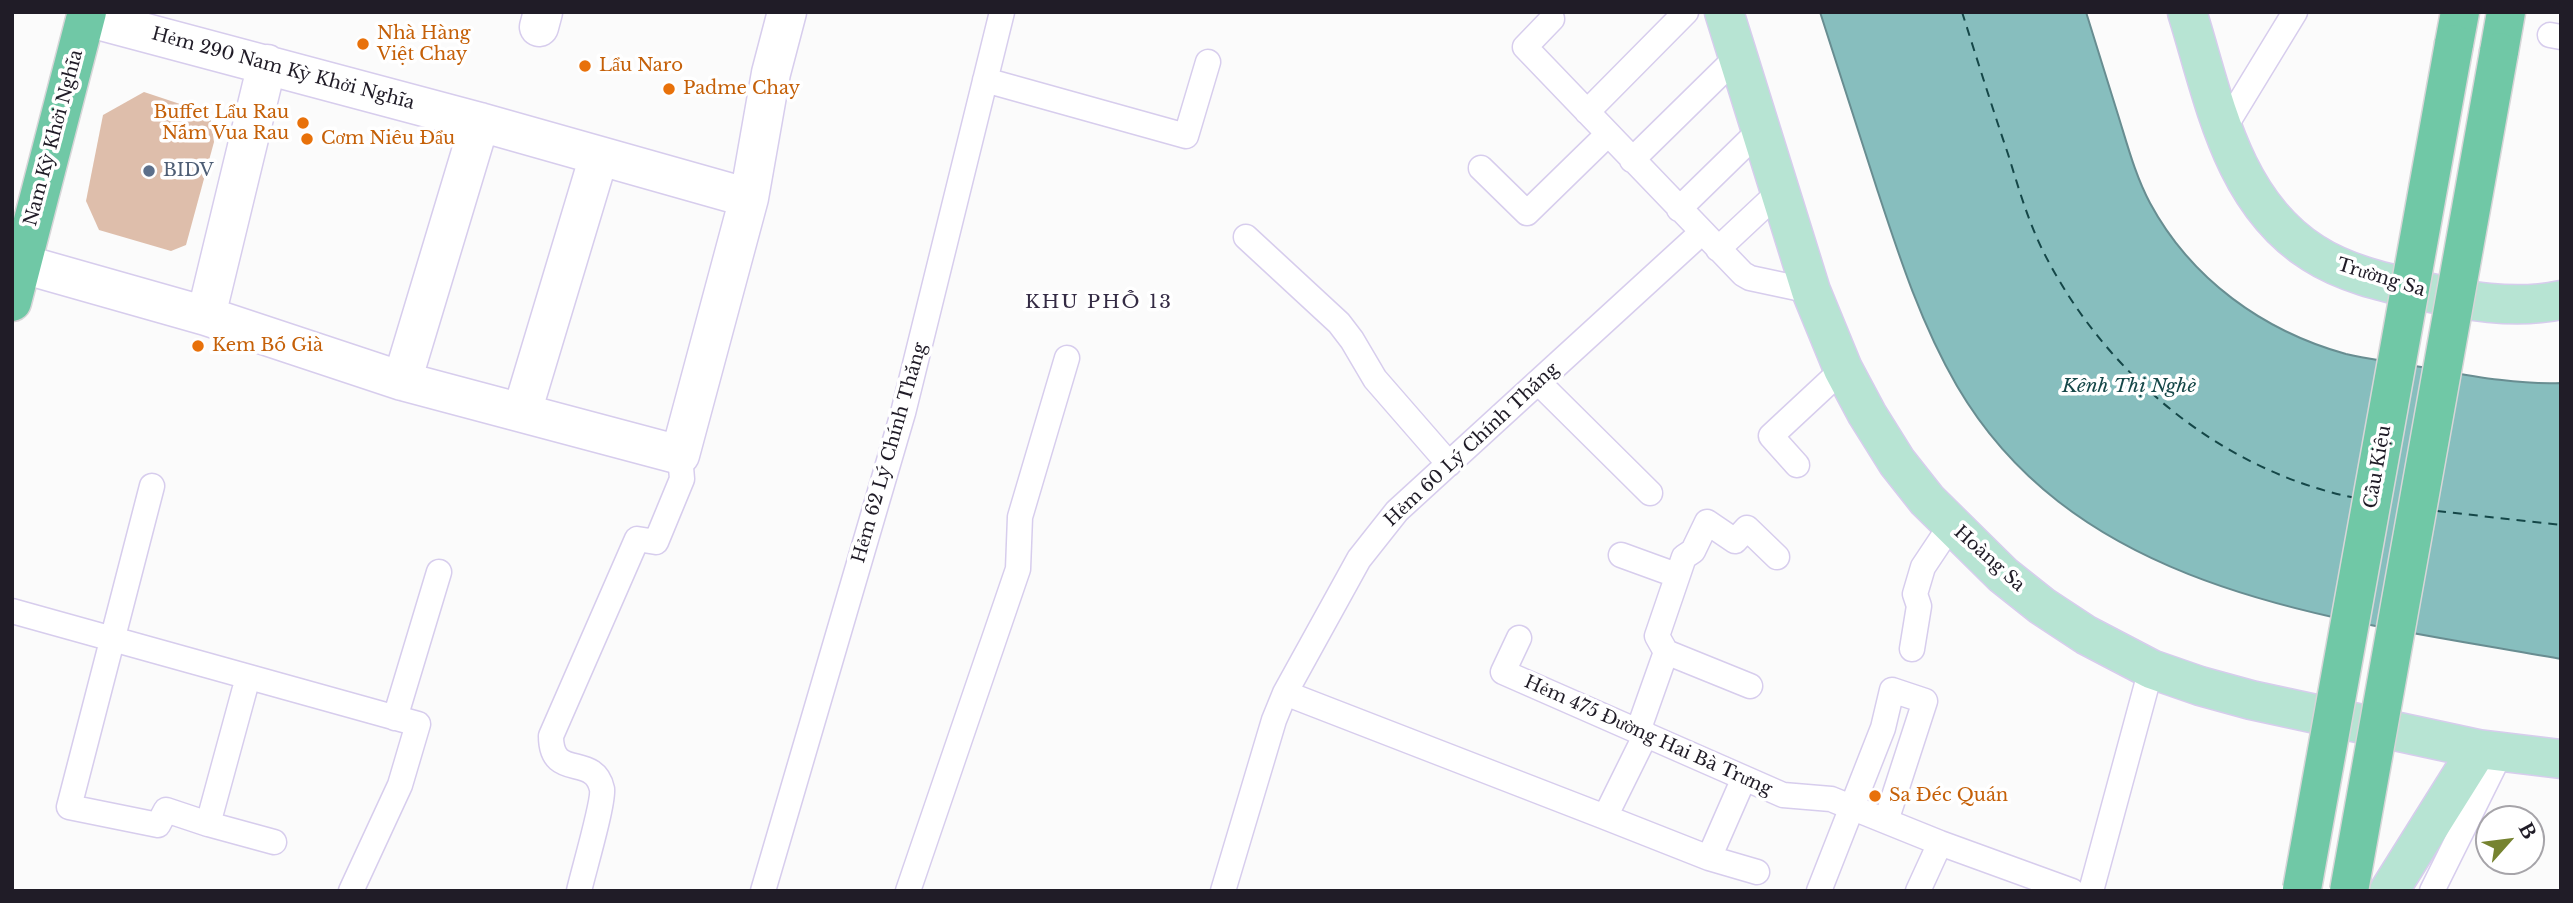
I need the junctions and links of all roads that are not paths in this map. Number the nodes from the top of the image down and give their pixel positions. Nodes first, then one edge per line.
1 (787, 12) edge
2 (1002, 12) edge
3 (1686, 12) edge
4 (1724, 12) edge
5 (2187, 12) edge
6 (2295, 12) edge
7 (2506, 12) edge
8 (86, 14) edge
9 (1552, 19) dead end
10 (2457, 28) edge
11 (1738, 56) junction
12 (1209, 62) dead end
13 (267, 64) junction
14 (985, 80) junction
15 (1587, 112) junction
16 (480, 122) junction
17 (1760, 130) junction
18 (2223, 130) junction
19 (1608, 134) junction
20 (599, 156) junction
21 (1632, 160) junction
22 (1481, 168) dead end
23 (1780, 191) junction
24 (749, 198) junction
25 (1679, 209) junction
26 (1245, 237) dead end
27 (1710, 241) junction
28 (17, 262) edge
29 (1811, 291) junction
30 (2561, 300) edge
31 (12, 302) edge
32 (206, 316) junction
33 (1067, 358) dead end
34 (1843, 369) junction
35 (402, 381) junction
36 (1538, 382) junction
37 (522, 412) junction
38 (680, 455) junction
39 (1448, 464) junction
40 (1797, 465) dead end
41 (152, 486) dead end
42 (1650, 493) dead end
43 (1951, 525) junction
44 (1620, 555) dead end
45 (1777, 557) dead end
46 (439, 572) dead end
47 (1676, 575) junction
48 (12, 611) edge
49 (1519, 638) dead end
50 (113, 639) junction
51 (1912, 649) dead end
52 (1666, 652) junction
53 (2151, 669) junction
54 (248, 677) junction
55 (1750, 687) dead end
56 (1285, 693) junction
57 (396, 718) junction
58 (1642, 732) junction
59 (2489, 750) junction
60 (2561, 759) edge
61 (1744, 778) junction
62 (1842, 804) junction
63 (1605, 817) junction
64 (1886, 821) junction
65 (208, 824) junction
66 (274, 842) dead end
67 (1940, 843) junction
68 (1709, 858) junction
69 (1757, 872) dead end
70 (2302, 890) edge
71 (351, 891) edge
72 (579, 891) edge
73 (763, 891) edge
74 (908, 891) edge
75 (1223, 891) edge
76 (1819, 891) edge
77 (1918, 891) edge
78 (2072, 891) edge
79 (2091, 891) edge
80 (2349, 891) edge
81 (2389, 891) edge
82 (2432, 891) edge

1 - 24 street
2 - 14 lane, Hẻm 62 Lý Chính Thắng
3 - 15 lane
4 - 11 street, Hoàng Sa
5 - 18 street, Trường Sa
6 - 18 lane
7 - 80 main road, bridge
8 - 13 street, Hẻm 290 Nam Kỳ Khởi Nghĩa
8 - 28 main road, Nam Kỳ Khởi Nghĩa
9 - 15 lane
10 - 70 main road, Cầu Kiệu, bridge
11 - 17 street, Hoàng Sa
11 - 21 lane
12 - 14 lane
13 - 16 street, Hẻm 290 Nam Kỳ Khởi Nghĩa
13 - 32 street
14 - 73 lane, Hẻm 62 Lý Chính Thắng
15 - 19 lane
16 - 20 street, Hẻm 290 Nam Kỳ Khởi Nghĩa
16 - 35 street
17 - 23 street, Hoàng Sa
17 - 25 lane
18 - 30 street, Trường Sa
19 - 21 lane
19 - 22 lane
20 - 24 street, Hẻm 290 Nam Kỳ Khởi Nghĩa
20 - 37 street
21 - 25 lane
23 - 27 lane, Hẻm 60 Lý Chính Thắng
23 - 29 street, Hoàng Sa
24 - 38 street
25 - 27 lane
26 - 39 lane
27 - 29 lane
27 - 36 lane, Hẻm 60 Lý Chính Thắng
28 - 31 main road, Nam Kỳ Khởi Nghĩa
28 - 32 street
29 - 34 street, Hoàng Sa
32 - 35 street
33 - 74 lane
34 - 40 lane
34 - 43 street, Hoàng Sa
35 - 37 street
36 - 39 lane, Hẻm 60 Lý Chính Thắng
36 - 42 lane
37 - 38 street
38 - 72 lane
39 - 56 lane, Hẻm 60 Lý Chính Thắng
41 - 50 lane
43 - 51 lane
43 - 53 street, Hoàng Sa
44 - 47 lane
45 - 47 lane
46 - 57 lane
47 - 52 lane
48 - 50 lane
49 - 58 lane, Hẻm 475 Đường Hai Bà Trưng
50 - 54 lane
50 - 65 lane
52 - 55 lane
52 - 58 lane
53 - 59 street, Hoàng Sa
53 - 79 lane
54 - 57 lane
54 - 65 lane
56 - 63 lane
56 - 75 lane, Hẻm 60 Lý Chính Thắng
57 - 71 lane
58 - 61 lane, Hẻm 475 Đường Hai Bà Trưng
58 - 63 lane
59 - 60 street, Hoàng Sa
59 - 81 street
59 - 82 lane
61 - 62 lane, Hẻm 475 Đường Hai Bà Trưng
61 - 68 lane
62 - 64 lane, Hẻm 475 Đường Hai Bà Trưng
62 - 64 lane
62 - 76 lane
63 - 68 lane
64 - 67 lane, Hẻm 475 Đường Hai Bà Trưng
65 - 66 lane
67 - 77 lane
67 - 78 lane, Hẻm 475 Đường Hai Bà Trưng
68 - 69 lane

